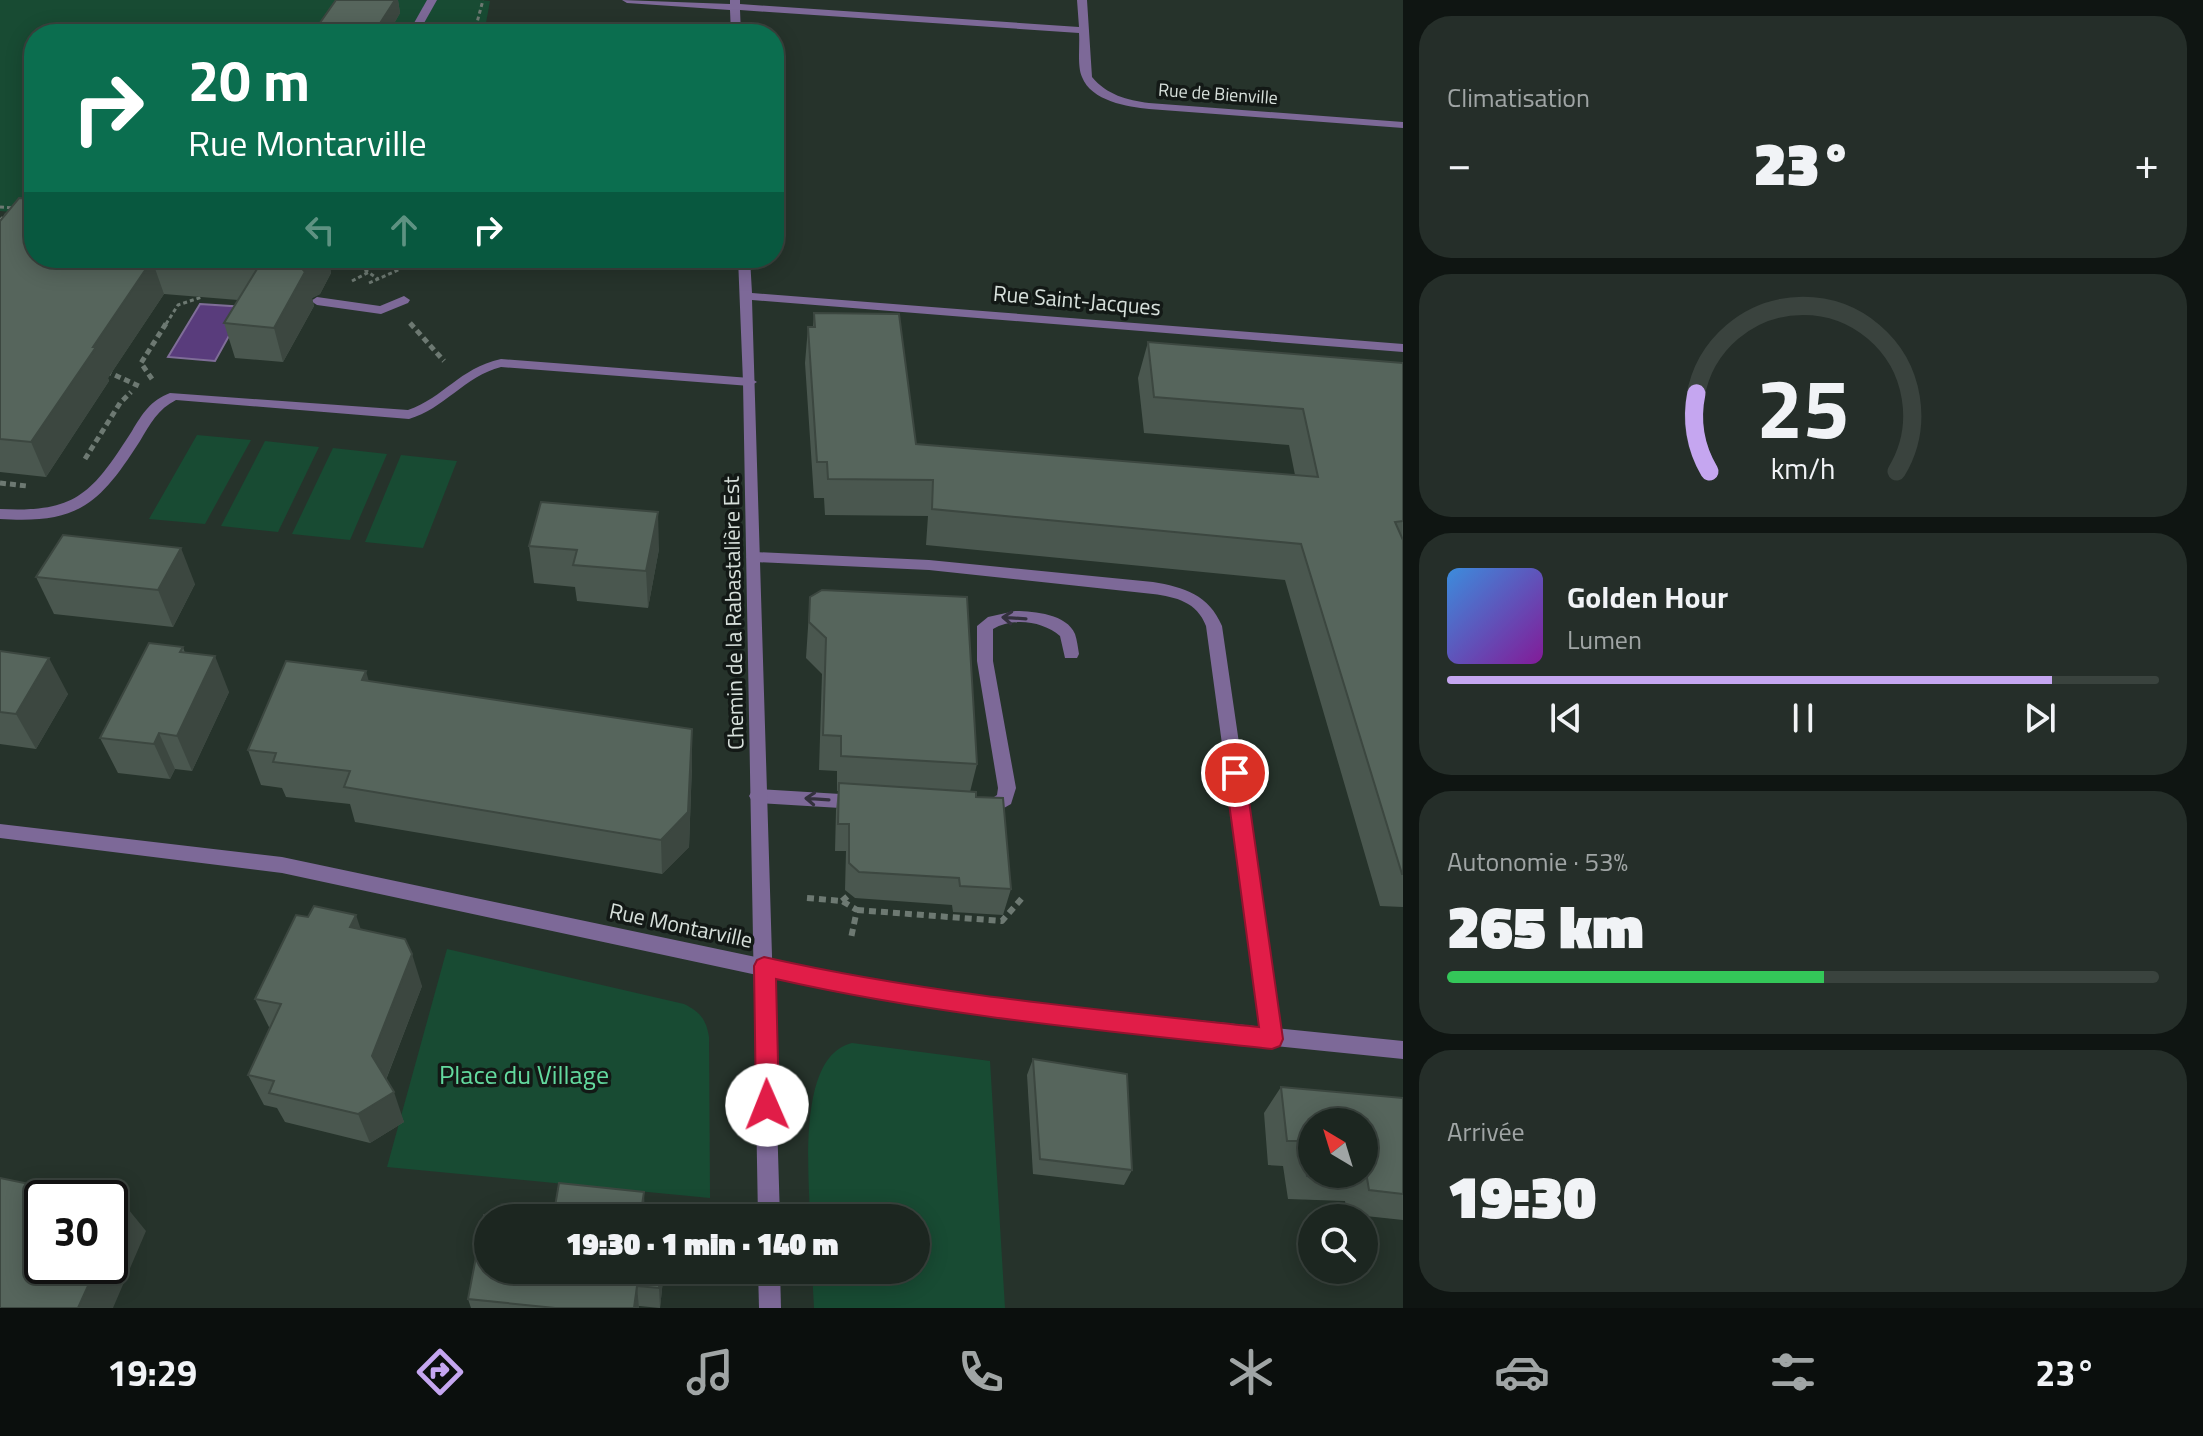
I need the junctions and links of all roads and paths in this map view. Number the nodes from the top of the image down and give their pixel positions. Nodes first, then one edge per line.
1 (432, 0) edge
2 (483, 0) edge
3 (627, 0) edge
4 (1082, 0) edge
5 (735, 4) edge
6 (418, 24) edge
7 (477, 24) edge
8 (736, 24) edge
9 (1083, 30) junction
10 (1403, 125) edge
11 (0, 207) edge
12 (12, 208) junction
13 (23, 209) edge
14 (0, 220) edge
15 (362, 268) edge
16 (403, 268) edge
17 (745, 268) edge
18 (387, 275) dead end
19 (378, 279) dead end
20 (747, 296) junction
21 (202, 297) edge
22 (404, 300) dead end
23 (317, 301) dead end
24 (1403, 348) edge
25 (100, 368) edge
26 (750, 382) junction
27 (167, 399) junction
28 (0, 514) edge
29 (754, 557) junction
30 (1071, 654) dead end
31 (758, 796) junction
32 (872, 803) edge
33 (966, 809) edge
34 (0, 831) edge
35 (850, 894) edge
36 (1023, 897) dead end
37 (807, 898) dead end
38 (842, 901) junction
39 (857, 910) junction
40 (851, 938) dead end
41 (764, 966) junction
42 (1272, 1039) junction
43 (1403, 1050) edge
44 (769, 1204) edge
45 (769, 1284) edge
46 (770, 1308) edge

1 - 6 street
2 - 7 path
3 - 5 street
4 - 9 street, Rue de Bienville
5 - 8 street
5 - 9 street
9 - 10 street, Rue de Bienville
11 - 12 path
12 - 13 path
12 - 14 path
15 - 19 path
16 - 18 path
17 - 20 street, Chemin de la Rabastalière Est
20 - 24 street, Rue Saint-Jacques
20 - 26 street, Chemin de la Rabastalière Est
21 - 27 path
22 - 23 street
25 - 27 path
26 - 27 street
26 - 29 street, Chemin de la Rabastalière Est
27 - 28 street
29 - 31 street, Chemin de la Rabastalière Est
29 - 42 street
30 -> 33 street
32 -> 31 street
31 - 41 street, Chemin de la Rabastalière Est
34 - 41 street, Rue Montarville
35 - 38 path
36 - 39 path
37 - 38 path
38 - 39 path
39 - 40 path
41 - 42 street, Rue Montarville
41 - 44 street, Chemin de la Rabastalière Est
42 - 43 street, Rue Montarville
45 - 46 street

